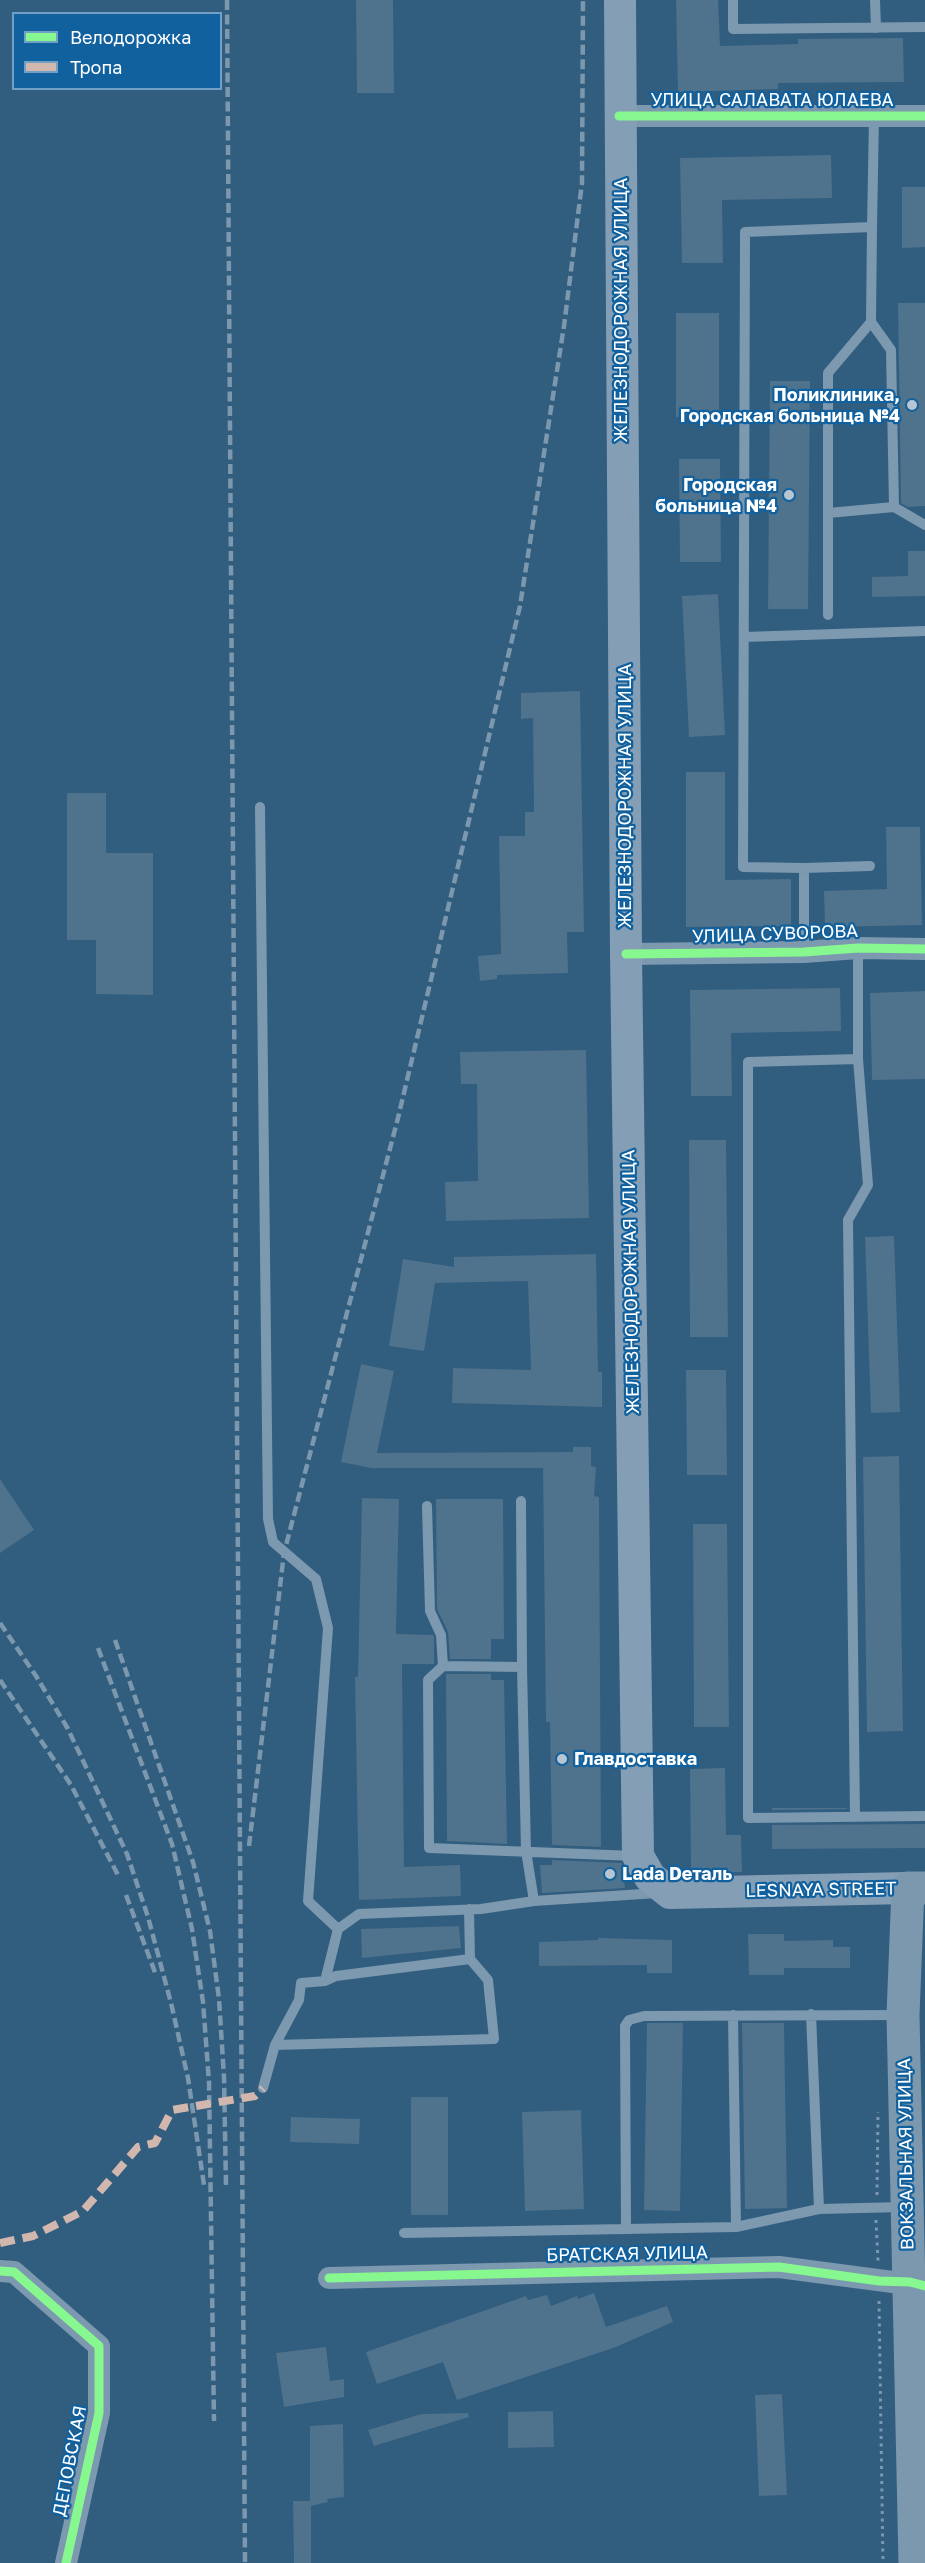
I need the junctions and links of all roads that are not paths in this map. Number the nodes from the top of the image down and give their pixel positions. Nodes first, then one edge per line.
1 (620, 0) edge
2 (733, 0) edge
3 (875, 0) edge
4 (925, 27) edge
5 (876, 28) junction
6 (619, 116) junction
7 (874, 116) junction
8 (925, 116) edge
9 (872, 227) junction
10 (871, 322) junction
11 (894, 507) junction
12 (828, 513) junction
13 (925, 525) edge
14 (828, 615) dead end
15 (925, 631) edge
16 (744, 637) junction
17 (260, 807) dead end
18 (870, 866) dead end
19 (804, 868) junction
20 (858, 948) junction
21 (925, 949) edge
22 (804, 952) junction
23 (626, 954) junction
24 (858, 1059) junction
25 (521, 1501) dead end
26 (427, 1506) dead end
27 (443, 1666) junction
28 (522, 1667) junction
29 (925, 1816) edge
30 (855, 1817) junction
31 (526, 1851) junction
32 (653, 1875) junction
33 (916, 1888) edge
34 (534, 1901) junction
35 (469, 1909) junction
36 (338, 1929) junction
37 (470, 1959) junction
38 (325, 1982) junction
39 (810, 2014) junction
40 (733, 2015) junction
41 (903, 2016) junction
42 (275, 2045) junction
43 (263, 2088) dead end
44 (906, 2207) junction
45 (819, 2209) junction
46 (736, 2227) junction
47 (626, 2229) junction
48 (404, 2233) dead end
49 (0, 2271) edge
50 (329, 2278) dead end
51 (917, 2284) edge
52 (66, 2563) edge
53 (915, 2563) edge

1 - 6 main road, ЖЕЛЕЗНОДОРОЖНАЯ УЛИЦА
2 - 5 lane
3 - 5 lane
4 - 5 lane
6 - 7 street, УЛИЦА САЛАВАТА ЮЛАЕВА
6 - 23 main road, ЖЕЛЕЗНОДОРОЖНАЯ УЛИЦА
7 - 8 street, УЛИЦА САЛАВАТА ЮЛАЕВА
7 - 9 lane
9 - 10 lane
9 - 16 lane
10 - 11 lane
10 - 12 lane
11 - 12 lane
11 - 13 lane
12 - 14 lane
15 - 16 lane
16 - 19 lane
17 - 36 lane
18 - 19 lane
19 - 22 lane
20 - 21 street, УЛИЦА СУВОРОВА
20 - 22 street, УЛИЦА СУВОРОВА
20 - 24 lane
22 - 23 street, УЛИЦА СУВОРОВА
23 - 32 main road, ЖЕЛЕЗНОДОРОЖНАЯ УЛИЦА
24 - 30 lane
24 - 30 lane
25 - 28 lane
26 - 27 lane
27 - 28 lane
27 - 31 lane
28 - 31 lane
29 - 30 lane
31 - 32 lane
31 - 34 lane
32 - 33 main road, LESNAYA STREET
32 - 34 lane
33 - 41 main road, ВОКЗАЛЬНАЯ УЛИЦА
34 - 35 lane
35 - 36 lane
35 - 37 lane
36 - 38 lane
37 - 38 lane
37 - 42 lane
38 - 42 lane
39 - 40 lane
39 - 41 lane
39 - 45 lane
40 - 46 lane
40 - 47 lane
41 - 44 main road, ВОКЗАЛЬНАЯ УЛИЦА
42 - 43 lane
44 - 45 lane
44 - 51 main road, ВОКЗАЛЬНАЯ УЛИЦА
45 - 46 lane
46 - 47 lane
47 - 48 lane
49 - 52 street, ДЕПОВСКАЯ
50 - 51 street, БРАТСКАЯ УЛИЦА
51 - 53 main road, ВОКЗАЛЬНАЯ УЛИЦА

